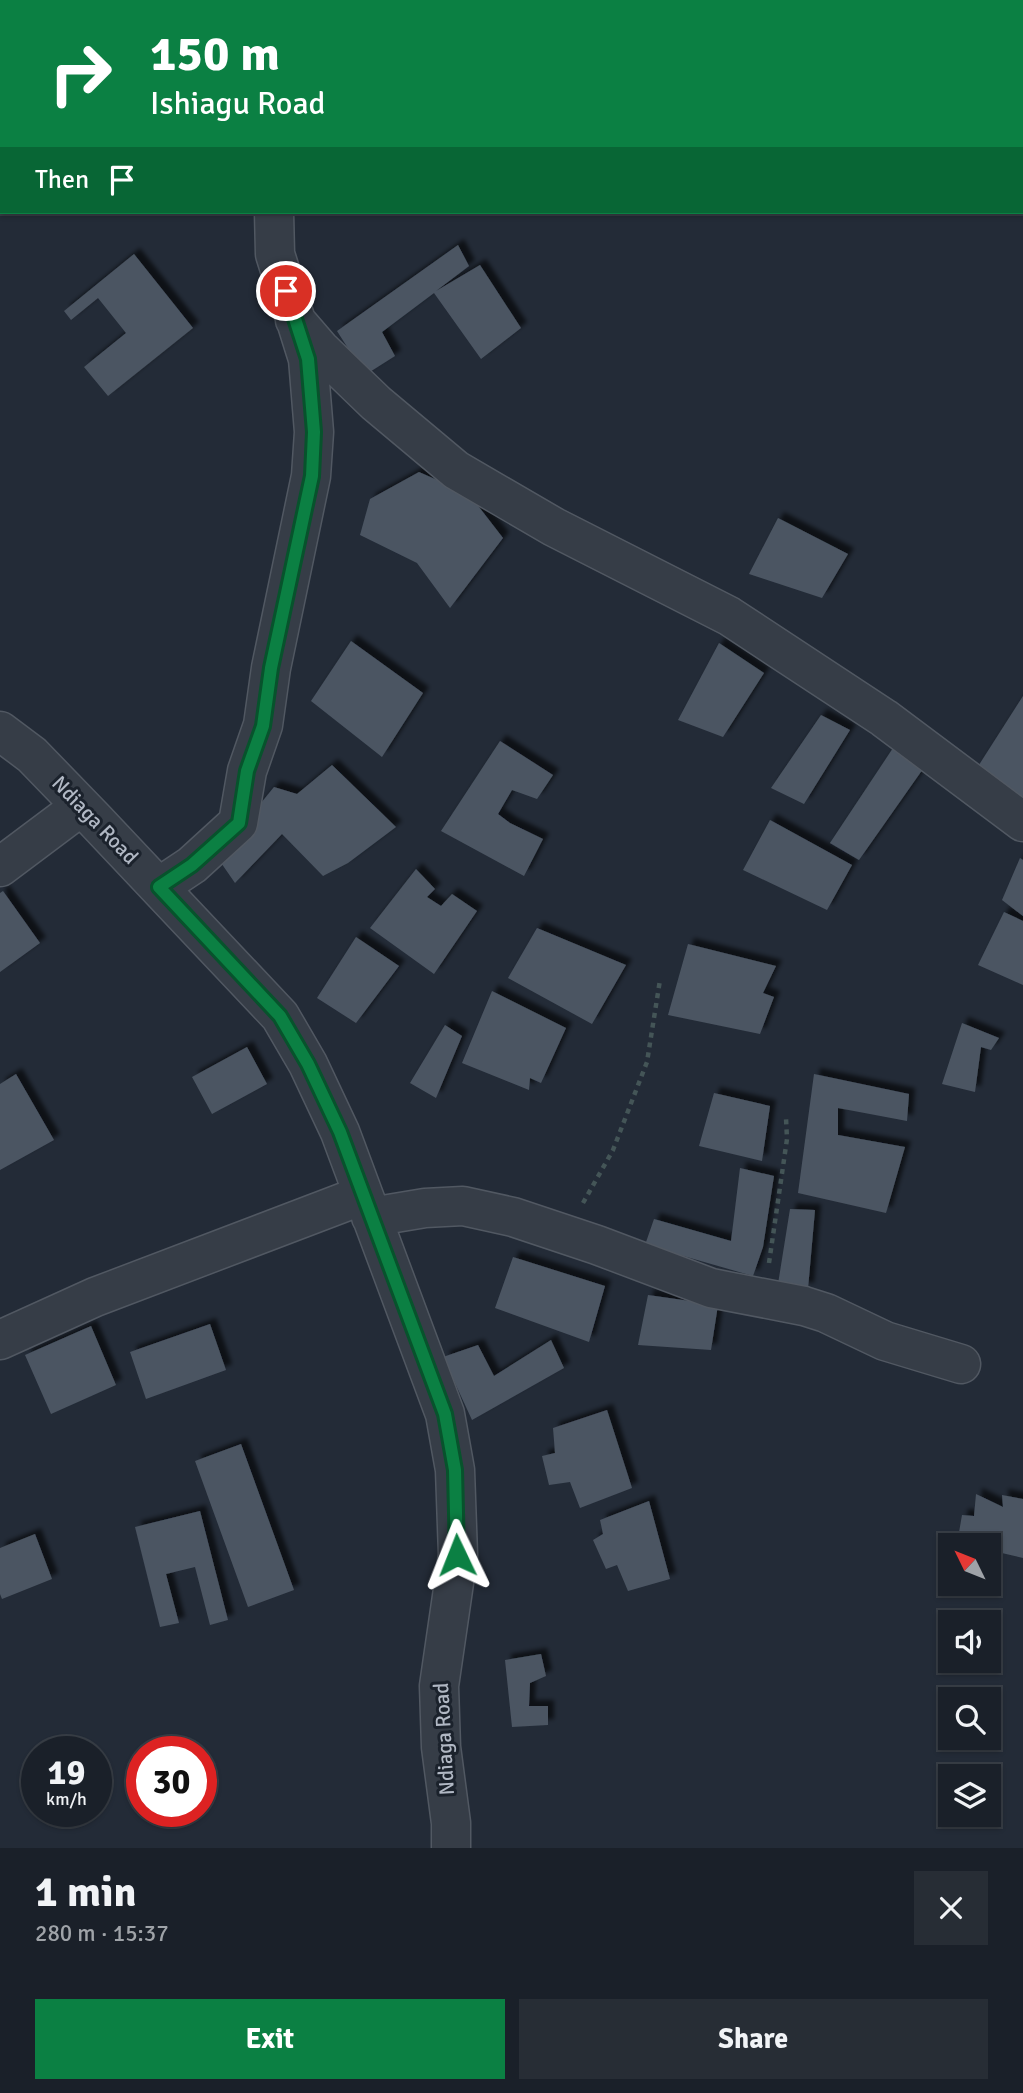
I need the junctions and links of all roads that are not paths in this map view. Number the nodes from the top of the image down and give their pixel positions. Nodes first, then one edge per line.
1 (274, 214) edge
2 (295, 320) junction
3 (0, 731) edge
4 (80, 807) junction
5 (1023, 822) edge
6 (0, 867) edge
7 (159, 887) junction
8 (367, 1206) junction
9 (0, 1340) edge
10 (961, 1364) dead end
11 (451, 1848) edge

1 - 2 street
2 - 5 street
2 - 7 street
3 - 4 street, Ndiaga Road
4 - 6 street
4 - 7 street, Ndiaga Road
7 - 8 street, Ndiaga Road
8 - 9 street
8 - 10 street
8 - 11 street, Ndiaga Road

